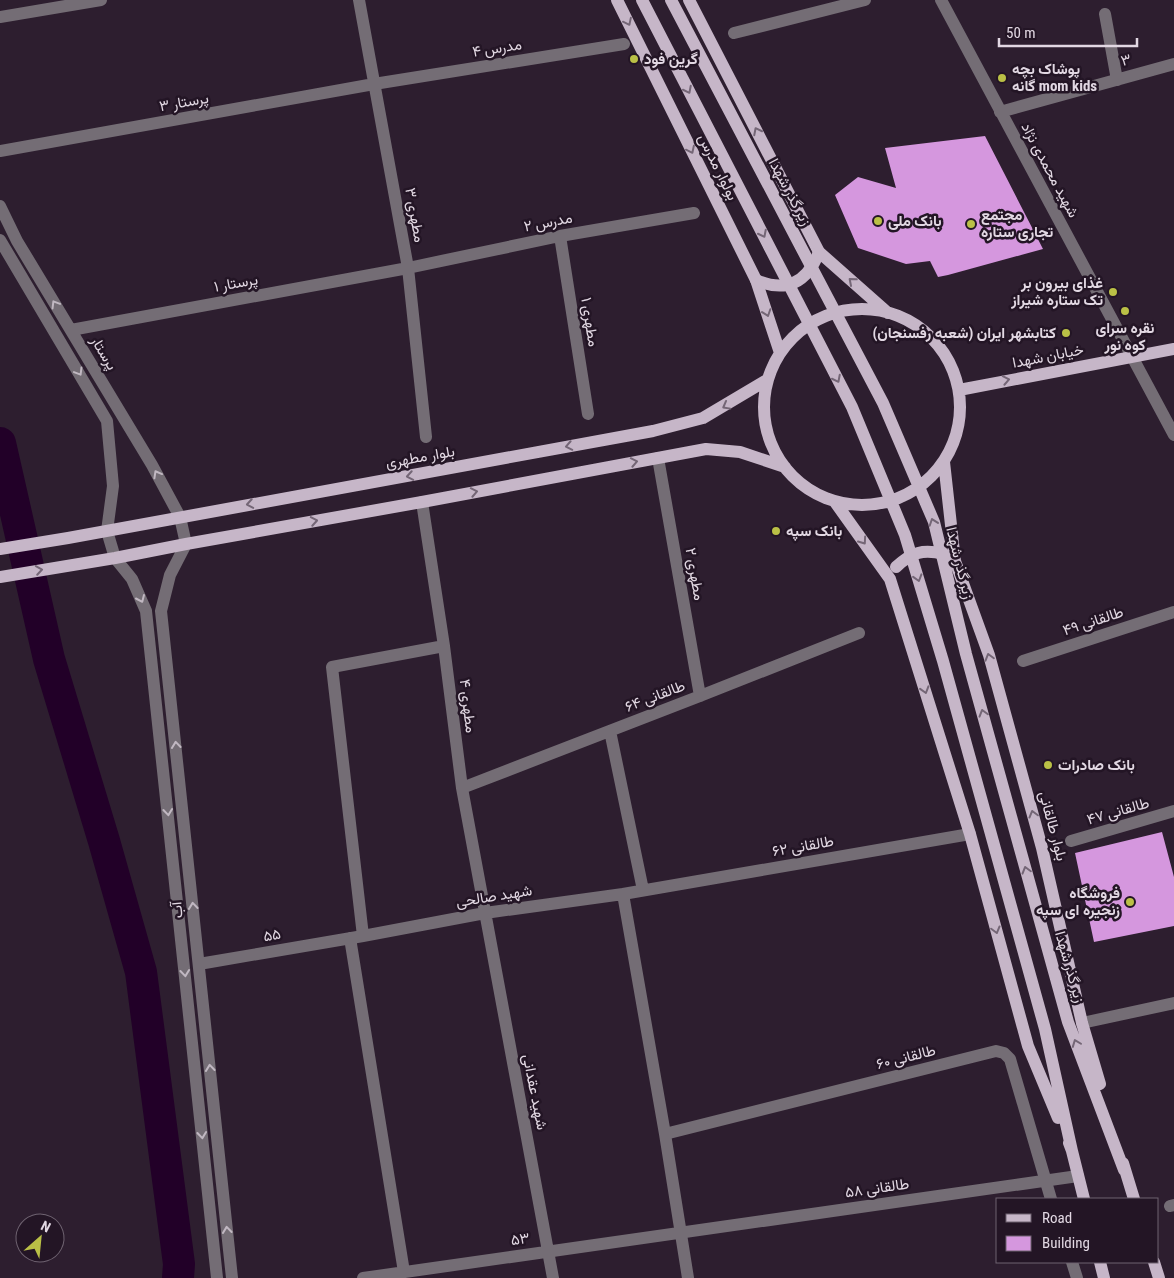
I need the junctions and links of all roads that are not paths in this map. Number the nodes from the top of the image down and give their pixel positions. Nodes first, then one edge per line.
1 (101, 0) edge
2 (359, 0) edge
3 (617, 0) edge
4 (642, 0) edge
5 (671, 0) edge
6 (689, 0) edge
7 (865, 0) edge
8 (940, 0) edge
9 (1105, 14) dead end
10 (0, 17) edge
11 (734, 33) dead end
12 (624, 44) dead end
13 (1174, 64) edge
14 (1117, 80) junction
15 (374, 84) junction
16 (1000, 112) junction
17 (0, 151) edge
18 (0, 206) edge
19 (694, 213) dead end
20 (560, 236) junction
21 (0, 240) edge
22 (819, 252) junction
23 (408, 268) junction
24 (756, 280) junction
25 (888, 313) junction
26 (71, 330) junction
27 (1174, 349) edge
28 (780, 353) junction
29 (1132, 356) junction
30 (767, 380) junction
31 (958, 390) junction
32 (588, 414) dead end
33 (1174, 435) edge
34 (426, 437) dead end
35 (658, 458) junction
36 (944, 462) junction
37 (784, 467) junction
38 (422, 502) junction
39 (835, 502) junction
40 (180, 516) junction
41 (107, 530) junction
42 (186, 544) junction
43 (0, 549) edge
44 (115, 558) junction
45 (955, 561) junction
46 (0, 577) edge
47 (890, 579) junction
48 (1174, 612) edge
49 (859, 633) dead end
50 (444, 646) junction
51 (1023, 661) dead end
52 (700, 696) junction
53 (610, 731) junction
54 (462, 788) junction
55 (1174, 811) edge
56 (970, 834) junction
57 (1071, 841) dead end
58 (643, 890) junction
59 (623, 894) junction
60 (485, 913) junction
61 (357, 937) junction
62 (199, 964) junction
63 (1174, 1003) edge
64 (1082, 1024) junction
65 (665, 1134) junction
66 (1072, 1151) junction
67 (1124, 1170) junction
68 (1078, 1176) junction
69 (1045, 1181) junction
70 (1051, 1198) edge
71 (1084, 1198) edge
72 (1134, 1198) edge
73 (681, 1233) junction
74 (549, 1252) junction
75 (1072, 1263) edge
76 (1100, 1263) edge
77 (1154, 1263) edge
78 (404, 1272) junction
79 (217, 1278) edge
80 (232, 1278) edge
81 (363, 1278) edge
82 (553, 1278) edge
83 (688, 1278) edge
84 (1077, 1278) edge
85 (1104, 1278) edge
86 (1159, 1278) edge

1 - 10 street
2 - 15 street, مطهری ۳
3 -> 24 main road, بولوار مدرس
4 -> 66 main road
67 -> 5 main road, زیر گذر شهدا
22 -> 6 main road
7 - 11 street
8 - 16 street, شهید محمدی نژاد
9 - 14 street
12 - 15 street, مدرس ۴
13 - 14 street, ۳
14 - 16 street, ۳
15 - 17 street, پرستار ۳
15 - 23 street, مطهری ۳
16 - 29 street, شهید محمدی نژاد
26 -> 18 street, پرستار
19 - 20 street, مدرس ۲
20 - 23 street, مدرس ۲
20 - 32 street, مطهری ۱
21 -> 41 street, پرستار
22 - 24 main road, bridge
25 -> 22 main road
23 - 26 street, پرستار ۱
23 - 34 street, مطهری ۳
24 -> 28 main road, بولوار مدرس
25 - 28 main road
25 - 31 main road
40 -> 26 street, پرستار
27 - 29 main road, خیابان شهدا
28 - 30 main road
31 -> 29 main road, خیابان شهدا
29 - 33 street, شهید محمدی نژاد
30 - 37 main road
30 -> 40 main road, بلوار مطهری
31 - 36 main road
35 - 37 main road
38 -> 35 main road
35 - 52 street, مطهری ۲
36 - 39 main road
36 - 45 main road, بلوار طالقانی
37 - 39 main road
42 -> 38 main road
38 - 50 street, مطهری ۴
39 -> 47 main road
40 - 41 main road, بلوار مطهری
40 - 42 street, پرستار
41 - 43 main road, بلوار مطهری
41 - 44 street
42 - 44 main road
62 -> 42 street, آب
46 -> 44 main road
44 -> 79 street, آب
45 - 47 main road, bridge
64 -> 45 main road, بلوار طالقانی
47 -> 56 main road
48 - 51 street, طالقانی ۴۹
49 - 52 street, طالقانی ۶۴
50 - 54 street, مطهری ۴
50 - 61 street
52 - 53 street, طالقانی ۶۴
53 - 54 street, طالقانی ۶۴
53 - 58 street
54 - 60 street, مطهری ۴
55 - 57 street, طالقانی ۴۷
56 - 58 street, طالقانی ۶۲
56 -> 66 main road
58 - 59 street, شهید صالحی
59 - 60 street, شهید صالحی
59 - 65 street
60 - 61 street, شهید صالحی
60 - 74 street, شهید عقدانی
61 - 62 street, ۵۵
61 - 78 street
80 -> 62 street, آب
63 - 64 street
64 - 67 main road, بلوار طالقانی
65 - 69 street, طالقانی ۶۰
65 - 73 street
66 - 68 main road
67 - 72 main road, بلوار طالقانی
68 - 69 street, طالقانی ۵۸
68 - 71 main road
69 - 70 street, طالقانی ۶۰
69 - 73 street, طالقانی ۵۸
73 - 74 street, ۵۳
73 - 83 street
74 - 78 street, ۵۳
74 - 82 street, شهید عقدانی
75 - 84 street
76 - 85 main road
77 - 86 main road
78 - 81 street, ۵۳

